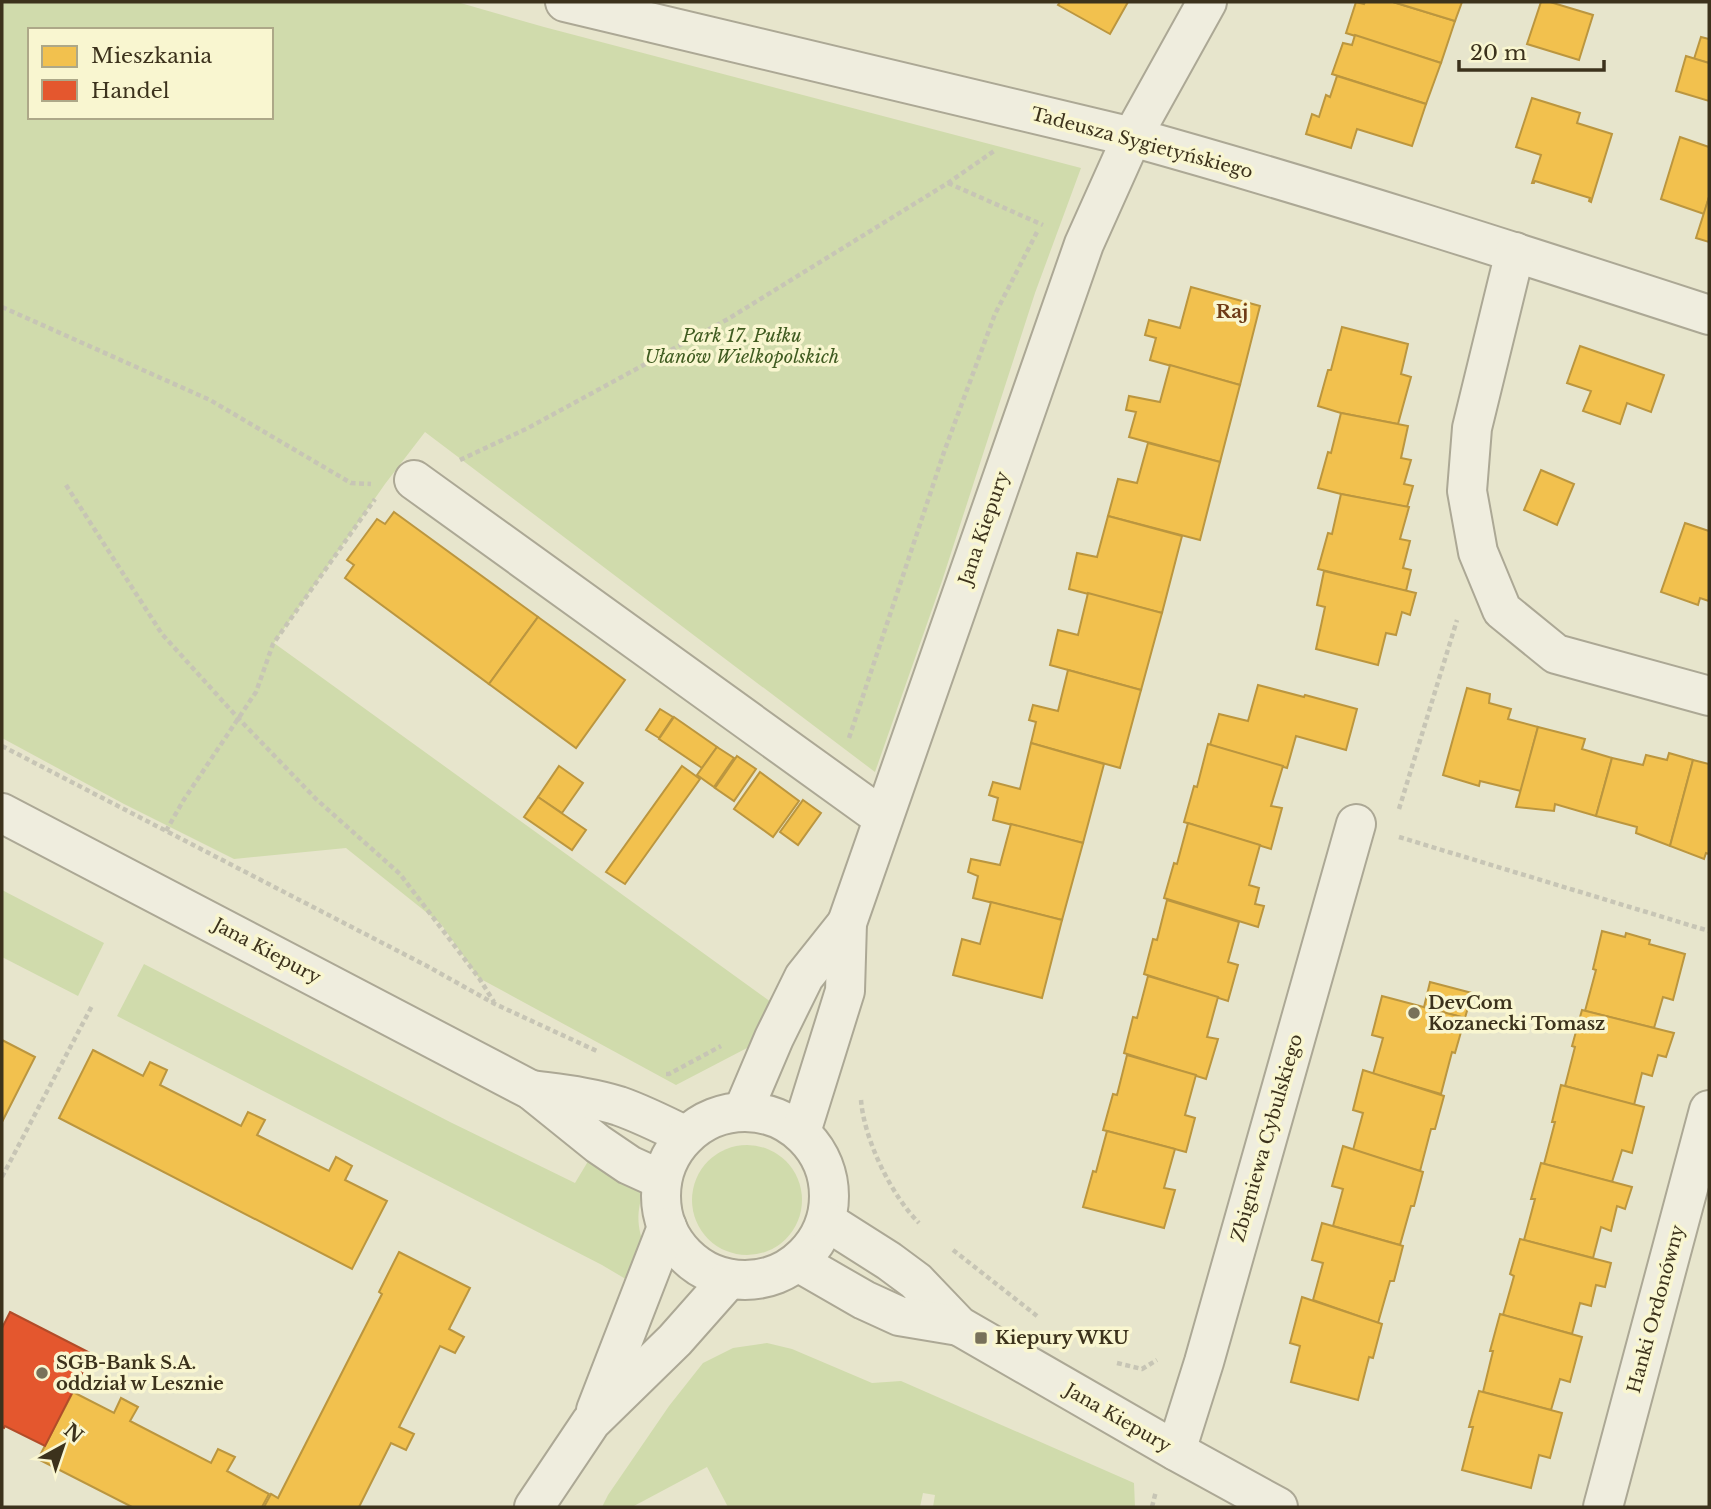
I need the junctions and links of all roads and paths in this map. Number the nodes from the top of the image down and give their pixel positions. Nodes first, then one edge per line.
1 (565, 2) edge
2 (1208, 2) edge
3 (1132, 137) junction
4 (1001, 147) dead end
5 (948, 183) junction
6 (1046, 213) dead end
7 (1042, 224) junction
8 (1084, 244) junction
9 (1516, 252) junction
10 (2, 307) edge
11 (1709, 315) edge
12 (400, 482) junction
13 (66, 485) dead end
14 (1458, 616) dead end
15 (1709, 696) edge
16 (239, 718) junction
17 (2, 746) edge
18 (836, 784) junction
19 (2, 813) edge
20 (883, 818) junction
21 (1374, 829) junction
22 (166, 831) junction
23 (847, 923) junction
24 (1709, 931) edge
25 (495, 1003) junction
26 (93, 1004) dead end
27 (730, 1041) dead end
28 (602, 1054) dead end
29 (659, 1073) dead end
30 (531, 1090) junction
31 (861, 1091) dead end
32 (1709, 1110) edge
33 (743, 1111) junction
34 (801, 1132) junction
35 (685, 1136) junction
36 (2, 1177) edge
37 (662, 1180) junction
38 (826, 1221) junction
39 (667, 1227) junction
40 (926, 1229) dead end
41 (946, 1245) dead end
42 (798, 1262) junction
43 (729, 1279) junction
44 (1038, 1316) dead end
45 (959, 1326) junction
46 (1106, 1360) dead end
47 (1204, 1362) junction
48 (592, 1422) junction
49 (1176, 1451) junction
50 (540, 1505) edge
51 (1278, 1507) edge
52 (1603, 1507) edge

1 - 3 street, Tadeusza Sygietyńskiego
2 - 3 street, Jana Kiepury
3 - 8 street, Jana Kiepury
3 - 9 street, Tadeusza Sygietyńskiego
4 - 5 path
5 - 7 path
5 - 12 path
6 - 7 path
7 - 8 path
7 - 18 path
8 - 20 street, Jana Kiepury
9 - 11 street, Tadeusza Sygietyńskiego
9 - 15 street
10 - 12 path
12 - 16 path
12 - 18 street
13 - 16 path
14 - 21 path
16 - 22 path
16 - 25 path
17 - 22 path
18 - 20 street
19 - 30 street, Jana Kiepury
20 - 23 street, Jana Kiepury
21 - 24 path
21 - 47 street, Zbigniewa Cybulskiego
22 - 25 path
23 - 33 street, Jana Kiepury
23 - 34 street, Jana Kiepury
25 - 28 path
26 - 36 path
27 - 29 path
30 - 35 street, Jana Kiepury
30 - 37 street, Jana Kiepury
31 - 40 path
32 - 52 street, Hanki Ordonówny
33 - 34 street
33 - 35 street
34 - 38 street
35 - 37 street
37 - 39 street
38 - 42 street
38 - 45 street, Jana Kiepury
39 - 43 street
39 - 48 street
41 - 44 path
42 - 43 street
42 - 45 street, Jana Kiepury
43 - 48 street
45 - 49 street, Jana Kiepury
46 - 47 path
47 - 49 street, Zbigniewa Cybulskiego
48 - 50 street
49 - 51 street, Jana Kiepury

